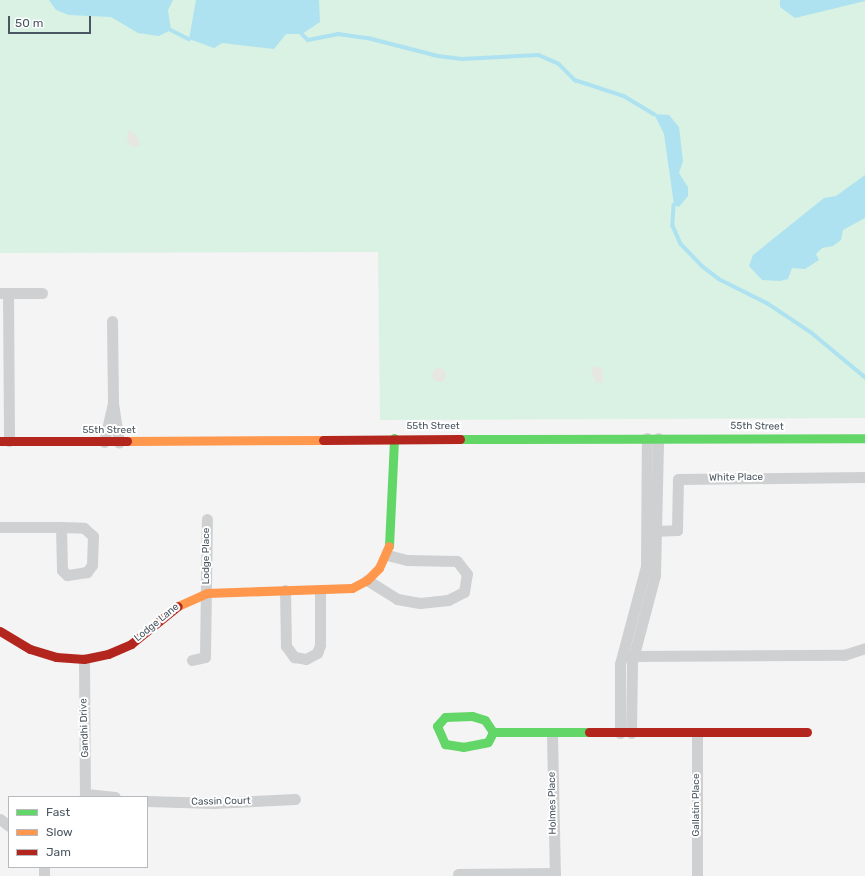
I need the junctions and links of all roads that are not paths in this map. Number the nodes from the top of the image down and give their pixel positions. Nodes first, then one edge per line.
1 (4, 293) edge
2 (42, 293) dead end
3 (112, 321) dead end
4 (113, 403) junction
5 (394, 438) junction
6 (652, 438) junction
7 (865, 438) edge
8 (4, 441) edge
9 (104, 442) junction
10 (119, 443) junction
11 (865, 477) edge
12 (207, 520) dead end
13 (0, 527) edge
14 (61, 527) junction
15 (646, 531) junction
16 (658, 531) junction
17 (387, 555) junction
18 (367, 580) junction
19 (285, 590) junction
20 (320, 590) junction
21 (207, 593) junction
22 (0, 631) edge
23 (865, 648) edge
24 (627, 656) junction
25 (84, 659) junction
26 (192, 660) dead end
27 (493, 732) junction
28 (807, 732) dead end
29 (625, 733) junction
30 (552, 734) junction
31 (697, 734) junction
32 (86, 795) edge
33 (100, 796) edge
34 (295, 799) dead end
35 (148, 801) edge
36 (0, 819) edge
37 (8, 825) edge
38 (458, 874) dead end
39 (555, 874) edge
40 (697, 876) edge

1 - 2 street
1 - 8 street
3 - 4 street
4 - 9 street
4 - 10 street
5 - 6 street, 55th Street
5 - 10 street, 55th Street
5 - 17 street
6 - 7 street, 55th Street
6 - 15 street
6 - 16 street
8 - 9 street, 55th Street
9 - 10 street, 55th Street
11 - 16 street, White Place
12 - 21 street, Lodge Place
13 - 14 street
14 - 14 street
15 - 16 street, White Place
15 - 24 street
16 - 24 street
17 - 18 street, Lodge Lane
17 - 18 street
18 - 20 street, Lodge Lane
19 - 20 street, Lodge Lane
19 - 20 street
19 - 21 street, Lodge Lane
21 - 25 street, Lodge Lane
21 - 26 street, Lodge Place
22 - 25 street, Lodge Lane
23 - 24 street
24 - 29 street
25 - 32 street, Gandhi Drive
27 - 27 street
27 - 30 street
28 - 31 street
29 - 30 street
29 - 31 street
30 - 39 street, Holmes Place
31 - 40 street, Gallatin Place
32 - 33 street
34 - 35 street, Cassin Court
36 - 37 street
38 - 39 street, Holmes Place

